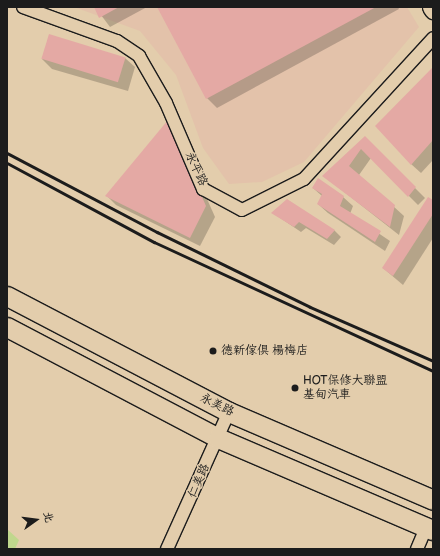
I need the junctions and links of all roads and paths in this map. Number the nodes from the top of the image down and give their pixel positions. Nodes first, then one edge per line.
1 (24, 7) edge
2 (431, 7) edge
3 (433, 10) edge
4 (433, 38) edge
5 (7, 296) edge
6 (7, 327) edge
7 (230, 412) junction
8 (218, 438) junction
9 (433, 500) edge
10 (430, 529) edge
11 (167, 549) edge
12 (417, 549) edge

1 - 4 street, 永平路
2 - 3 street
5 - 7 main road, 永美路
6 - 8 main road
7 - 8 street, 仁美路
7 - 9 main road, 永美路
8 - 10 main road
8 - 11 street, 仁美路
10 - 12 street

